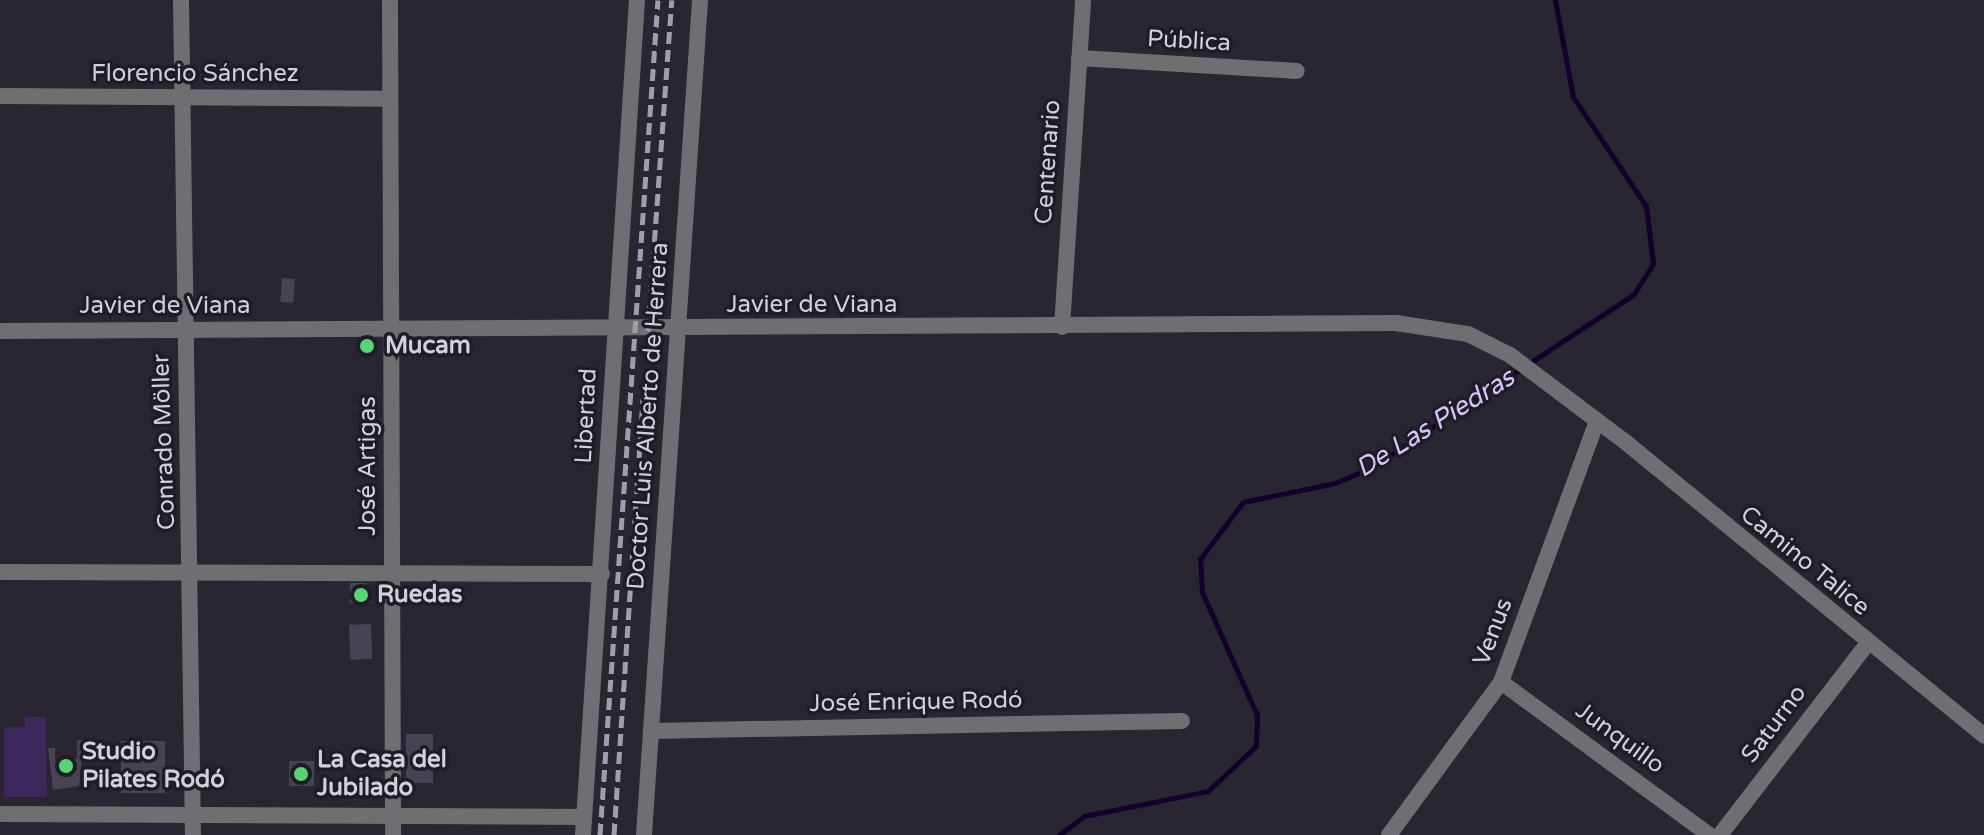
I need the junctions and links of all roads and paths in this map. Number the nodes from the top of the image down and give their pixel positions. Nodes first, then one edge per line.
1 (181, 0) edge
2 (390, 0) edge
3 (637, 0) edge
4 (700, 0) edge
5 (1083, 0) edge
6 (1079, 58) junction
7 (1297, 71) dead end
8 (0, 96) edge
9 (181, 98) junction
10 (390, 99) junction
11 (1062, 327) junction
12 (184, 329) junction
13 (615, 329) junction
14 (677, 330) junction
15 (0, 331) edge
16 (392, 331) junction
17 (1597, 421) junction
18 (0, 572) edge
19 (193, 572) junction
20 (393, 572) junction
21 (602, 574) junction
22 (1868, 643) junction
23 (1501, 682) junction
24 (1182, 721) dead end
25 (651, 731) junction
26 (1984, 736) edge
27 (0, 814) edge
28 (194, 816) junction
29 (393, 817) junction
30 (584, 817) junction
31 (193, 835) edge
32 (393, 835) edge
33 (583, 835) edge
34 (644, 835) edge
35 (1389, 835) edge
36 (1709, 835) edge
37 (1720, 835) edge

1 - 9 street, Conrado Möller
2 - 10 street, José Artigas
3 - 13 street, Libertad
4 - 14 street, Doctor Luis Alberto de Herrera
5 - 6 street, Centenario
6 - 7 street, Pública
6 - 11 street, Centenario
8 - 9 street, Florencio Sánchez
9 - 10 street, Florencio Sánchez
9 - 12 street, Conrado Möller
10 - 16 street, José Artigas
11 - 14 street, Javier de Viana
11 - 17 street, Javier de Viana
12 - 15 street, Javier de Viana
12 - 16 street, Javier de Viana
12 - 19 street, Conrado Möller
13 - 14 street, Javier de Viana
13 - 16 street, Javier de Viana
13 - 21 street, Libertad
14 - 25 street, Doctor Luis Alberto de Herrera
16 - 20 street, José Artigas
17 - 22 street, Camino Talice
17 - 23 street, Venus
18 - 19 street
19 - 20 street
19 - 28 street, Conrado Möller
20 - 21 street
20 - 29 street, José Artigas
21 - 30 street, Libertad
22 - 26 street, Camino Talice
22 - 37 street, Saturno
23 - 35 street, Venus
23 - 36 street, Junquillo
24 - 25 street, José Enrique Rodó
25 - 34 street, Doctor Luis Alberto de Herrera
27 - 28 street
28 - 29 street
28 - 31 street, Conrado Möller
29 - 30 street
29 - 32 street, José Artigas
30 - 33 street, Libertad

